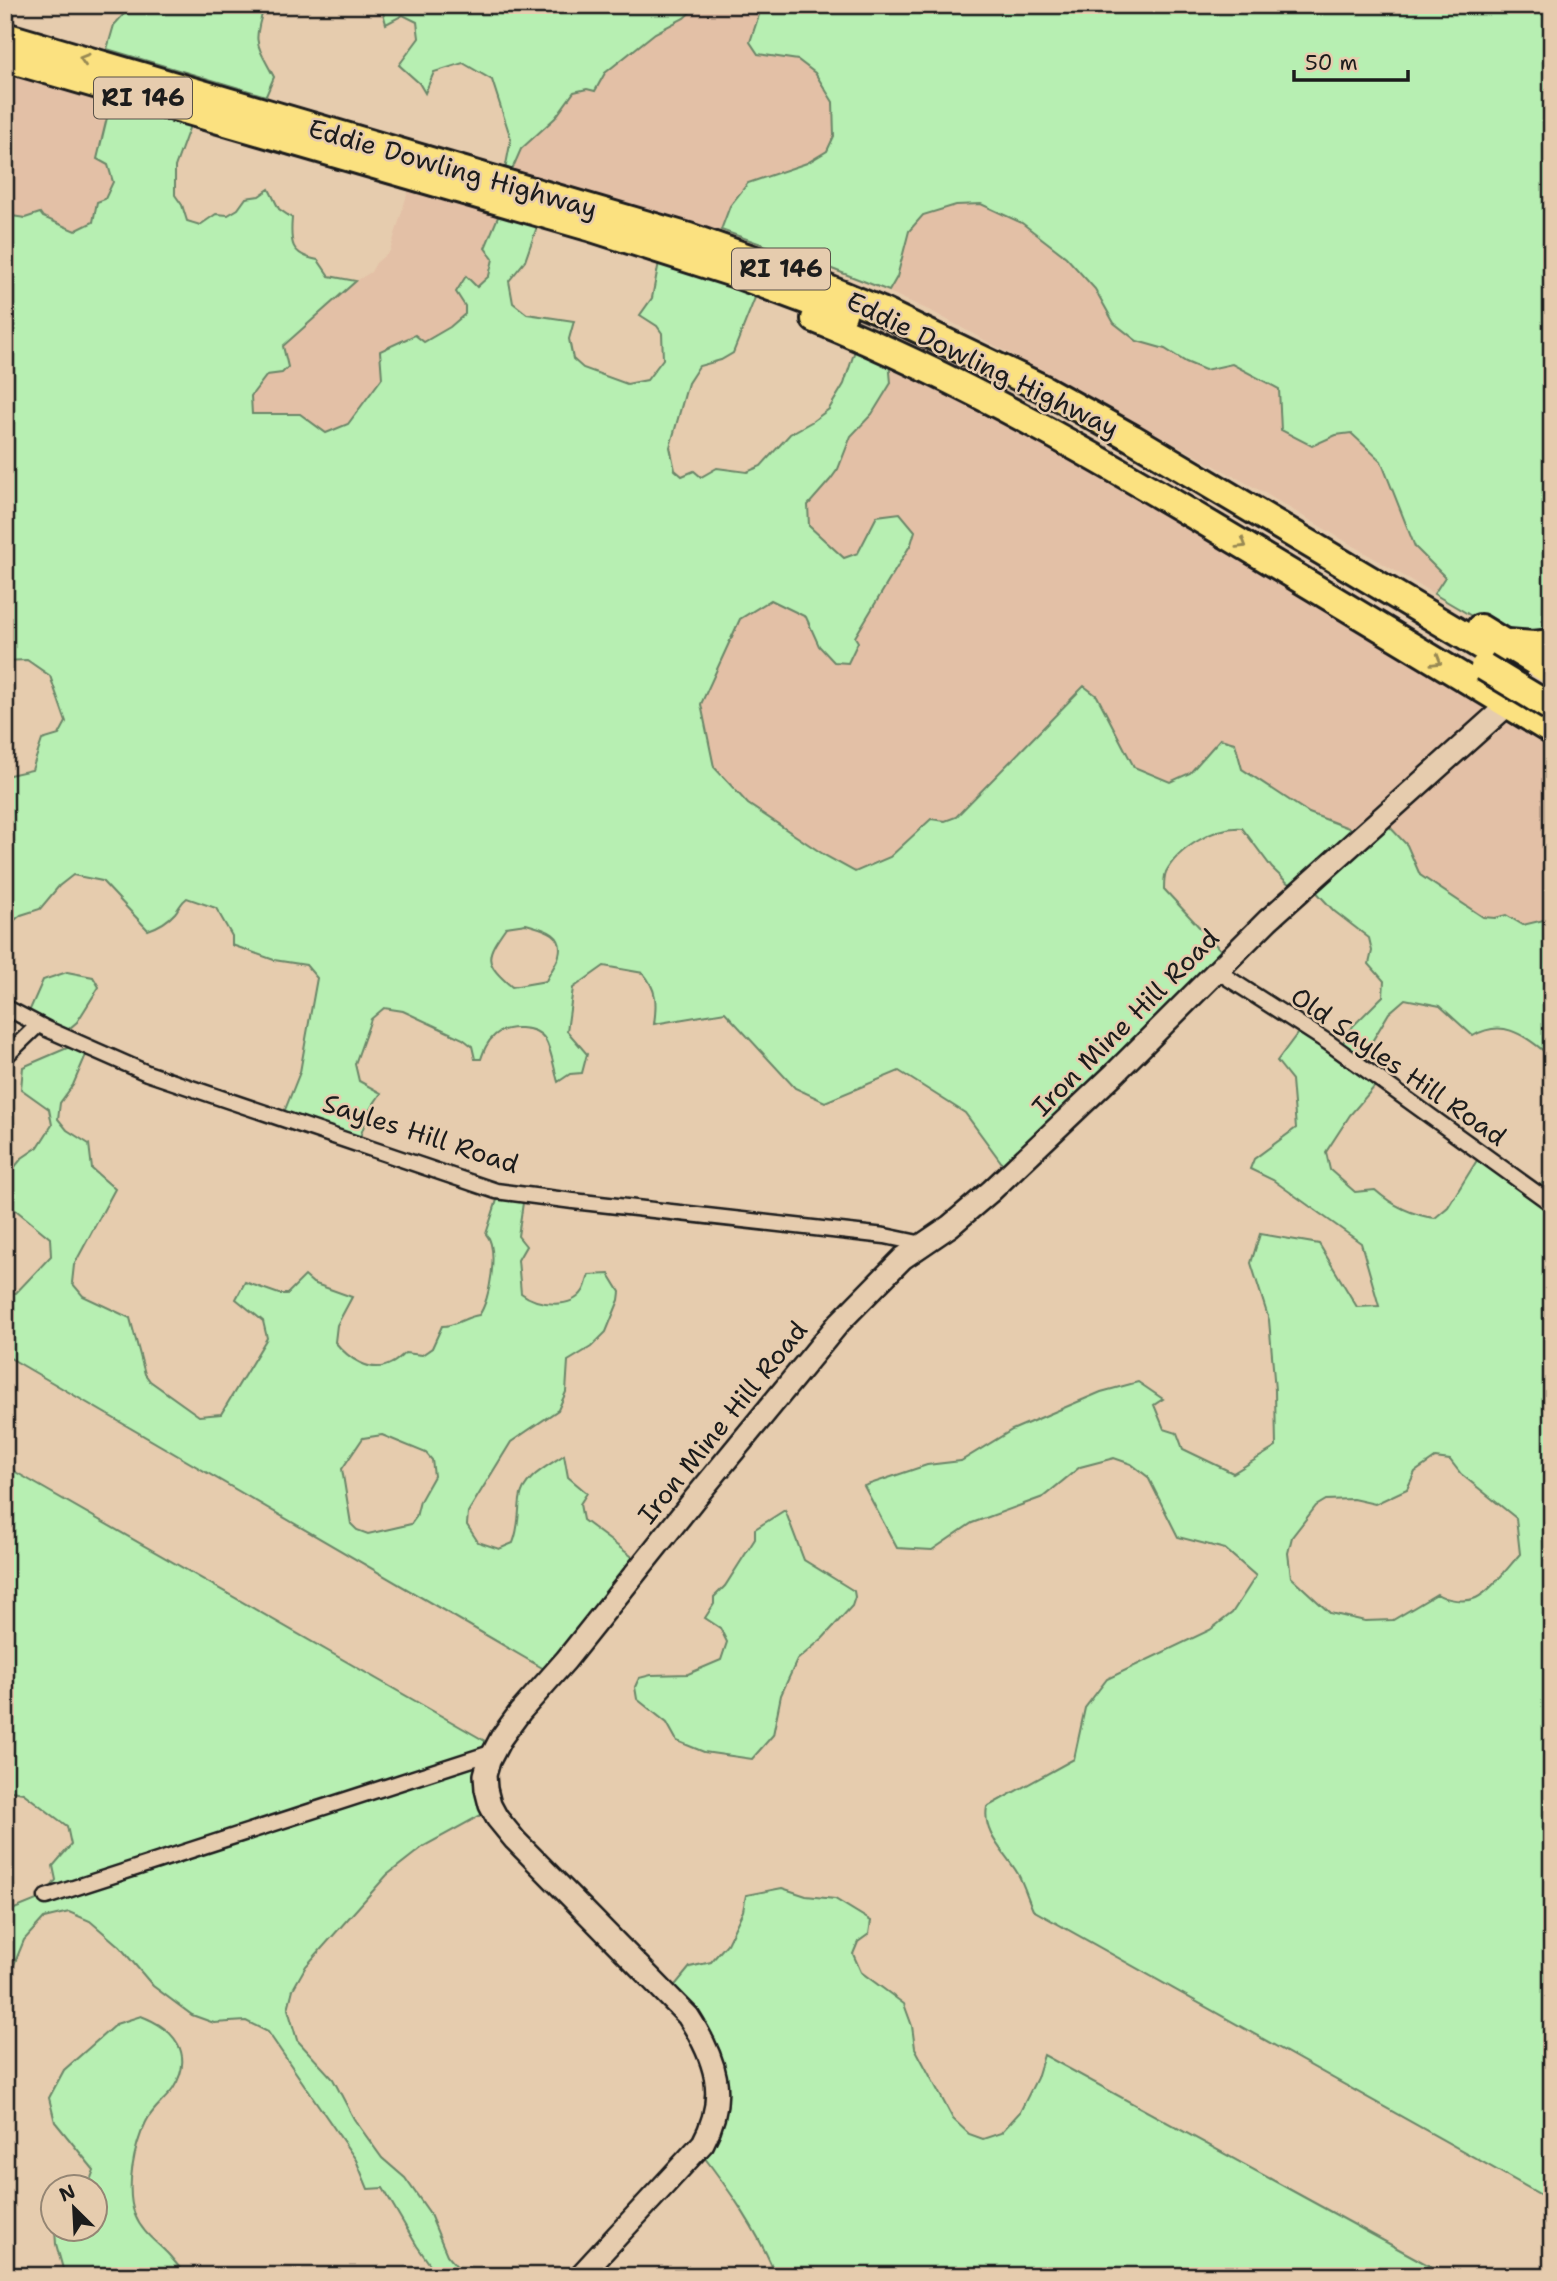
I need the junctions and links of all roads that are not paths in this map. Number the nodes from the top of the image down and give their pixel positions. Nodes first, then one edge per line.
1 (5, 36) edge
2 (5, 58) edge
3 (214, 108) junction
4 (1552, 643) edge
5 (1494, 654) junction
6 (1551, 673) edge
7 (1508, 704) junction
8 (1552, 708) edge
9 (1552, 732) edge
10 (1217, 971) junction
11 (5, 1007) edge
12 (38, 1025) junction
13 (5, 1057) edge
14 (1552, 1204) edge
15 (923, 1244) junction
16 (494, 1752) junction
17 (46, 1896) dead end
18 (580, 2276) edge

3 -> 1 highway, Eddie Dowling Highway / RI 146
2 - 3 highway, Eddie Dowling Highway / RI 146
3 - 5 highway, Eddie Dowling Highway / RI 146
3 -> 7 highway
4 - 5 highway
5 - 6 highway, Eddie Dowling Highway / RI 146
5 - 8 highway, Eddie Dowling Highway / RI 146, bridge
6 - 7 street
7 - 9 highway
7 - 10 street, Iron Mine Hill Road
10 - 14 street, Old Sayles Hill Road
10 - 15 street, Iron Mine Hill Road
11 - 12 street, Sayles Hill Road
12 - 13 street
12 - 15 street, Sayles Hill Road
15 - 16 street, Iron Mine Hill Road
16 - 17 street
16 - 18 street, Iron Mine Hill Road

